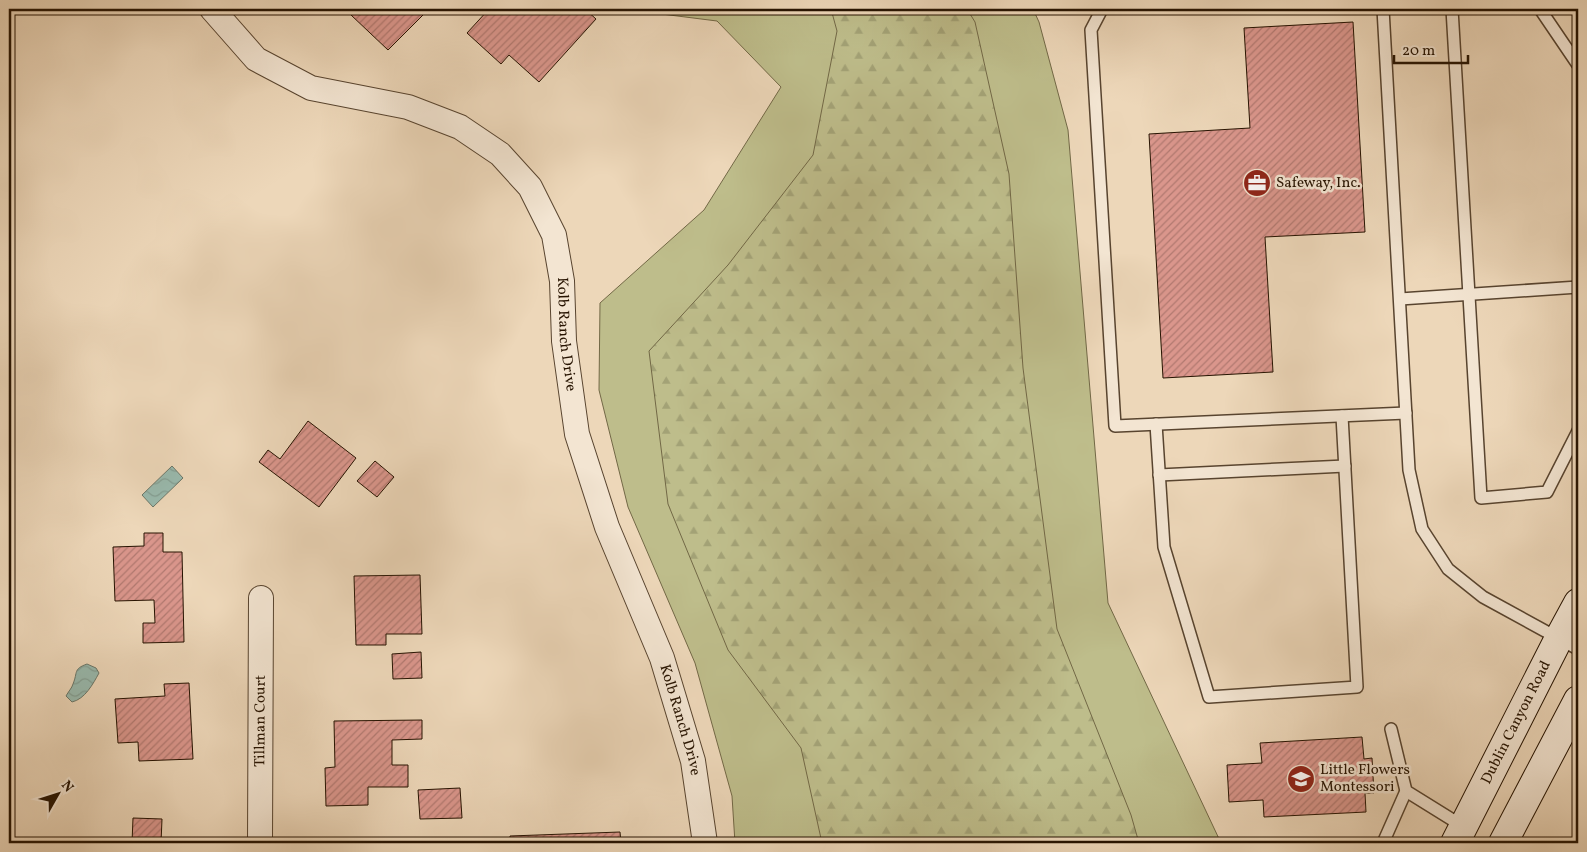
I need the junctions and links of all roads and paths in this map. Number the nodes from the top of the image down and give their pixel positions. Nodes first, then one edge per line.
1 (212, 9) edge
2 (1102, 9) edge
3 (1383, 9) edge
4 (1452, 9) edge
5 (1540, 9) edge
6 (1578, 65) edge
7 (1578, 287) edge
8 (1469, 295) junction
9 (1400, 300) junction
10 (1406, 413) junction
11 (1342, 416) junction
12 (1156, 424) junction
13 (1578, 431) edge
14 (1345, 466) junction
15 (1159, 475) junction
16 (261, 598) dead end
17 (1578, 604) edge
18 (1568, 643) edge
19 (1578, 700) edge
20 (1392, 728) dead end
21 (1406, 791) junction
22 (1460, 835) edge
23 (260, 843) edge
24 (705, 843) edge
25 (1383, 843) edge
26 (1503, 843) edge

1 - 24 street, Kolb Ranch Drive
2 - 12 lane
3 - 9 lane
4 - 8 lane
5 - 6 lane
7 - 8 lane
8 - 9 lane
8 - 13 lane
9 - 10 lane
10 - 11 lane
10 - 18 lane
11 - 12 lane
11 - 14 lane
12 - 15 lane
14 - 15 lane
14 - 15 lane
16 - 23 street, Tillman Court
17 - 18 main road, Dublin Canyon Road
18 - 22 main road, Dublin Canyon Road
19 - 26 main road
20 - 21 lane
21 - 22 lane
21 - 25 lane

